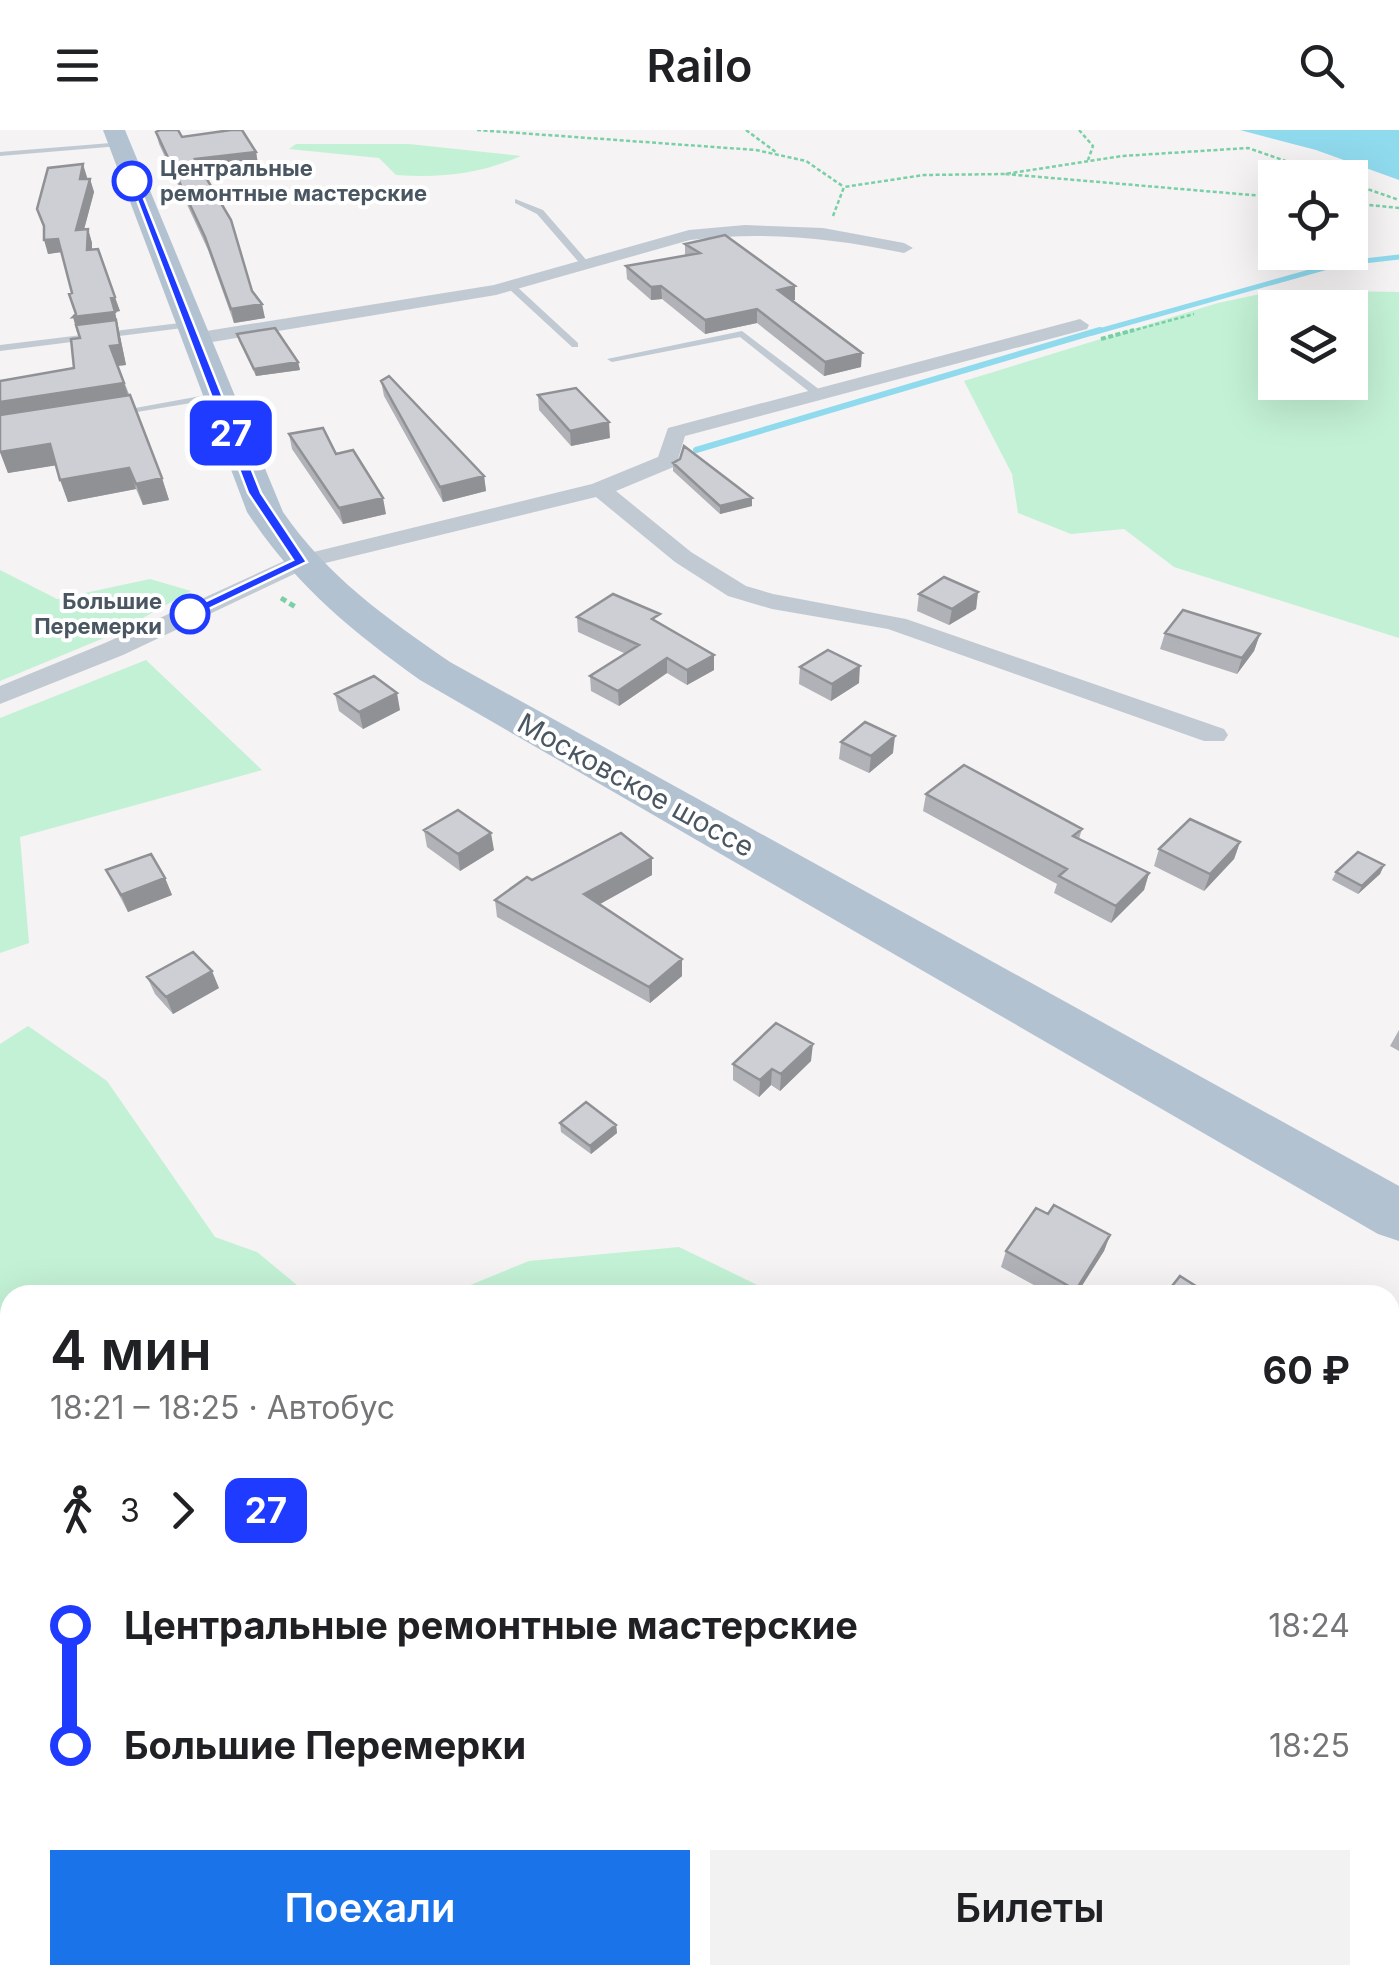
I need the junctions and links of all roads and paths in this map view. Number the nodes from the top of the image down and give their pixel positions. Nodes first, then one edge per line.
1 (476, 130) edge
2 (746, 130) edge
3 (1078, 130) edge
4 (117, 137) edge
5 (0, 154) edge
6 (779, 155) junction
7 (1088, 160) junction
8 (1283, 160) edge
9 (1005, 174) junction
10 (844, 187) junction
11 (1368, 189) edge
12 (1258, 196) edge
13 (1399, 200) edge
14 (518, 201) dead end
15 (1368, 205) edge
16 (1399, 208) edge
17 (828, 232) junction
18 (904, 248) dead end
19 (586, 264) junction
20 (511, 286) junction
21 (1080, 325) dead end
22 (191, 332) junction
23 (575, 345) dead end
24 (0, 348) edge
25 (612, 359) dead end
26 (877, 390) dead end
27 (816, 392) junction
28 (216, 396) junction
29 (98, 416) edge
30 (668, 461) junction
31 (600, 489) junction
32 (300, 562) junction
33 (0, 696) edge
34 (1214, 735) dead end
35 (1399, 1216) edge

1 - 6 path
2 - 6 path
3 - 7 path
4 - 5 lane
4 - 22 main road, Московское шоссе
6 - 10 path
7 - 8 path
7 - 9 path
9 - 10 path
9 - 12 path
10 - 17 path
11 - 13 path
14 - 19 lane
15 - 16 path
17 - 18 street
17 - 19 street
19 - 20 street
20 - 22 street
20 - 23 lane
21 - 27 street
22 - 24 lane
22 - 28 main road, Московское шоссе
25 - 27 lane
26 - 30 street
27 - 30 street
28 - 29 lane
28 - 32 main road, Московское шоссе
30 - 31 street
31 - 32 street
31 - 34 street
32 - 33 street
32 - 35 main road, Московское шоссе

